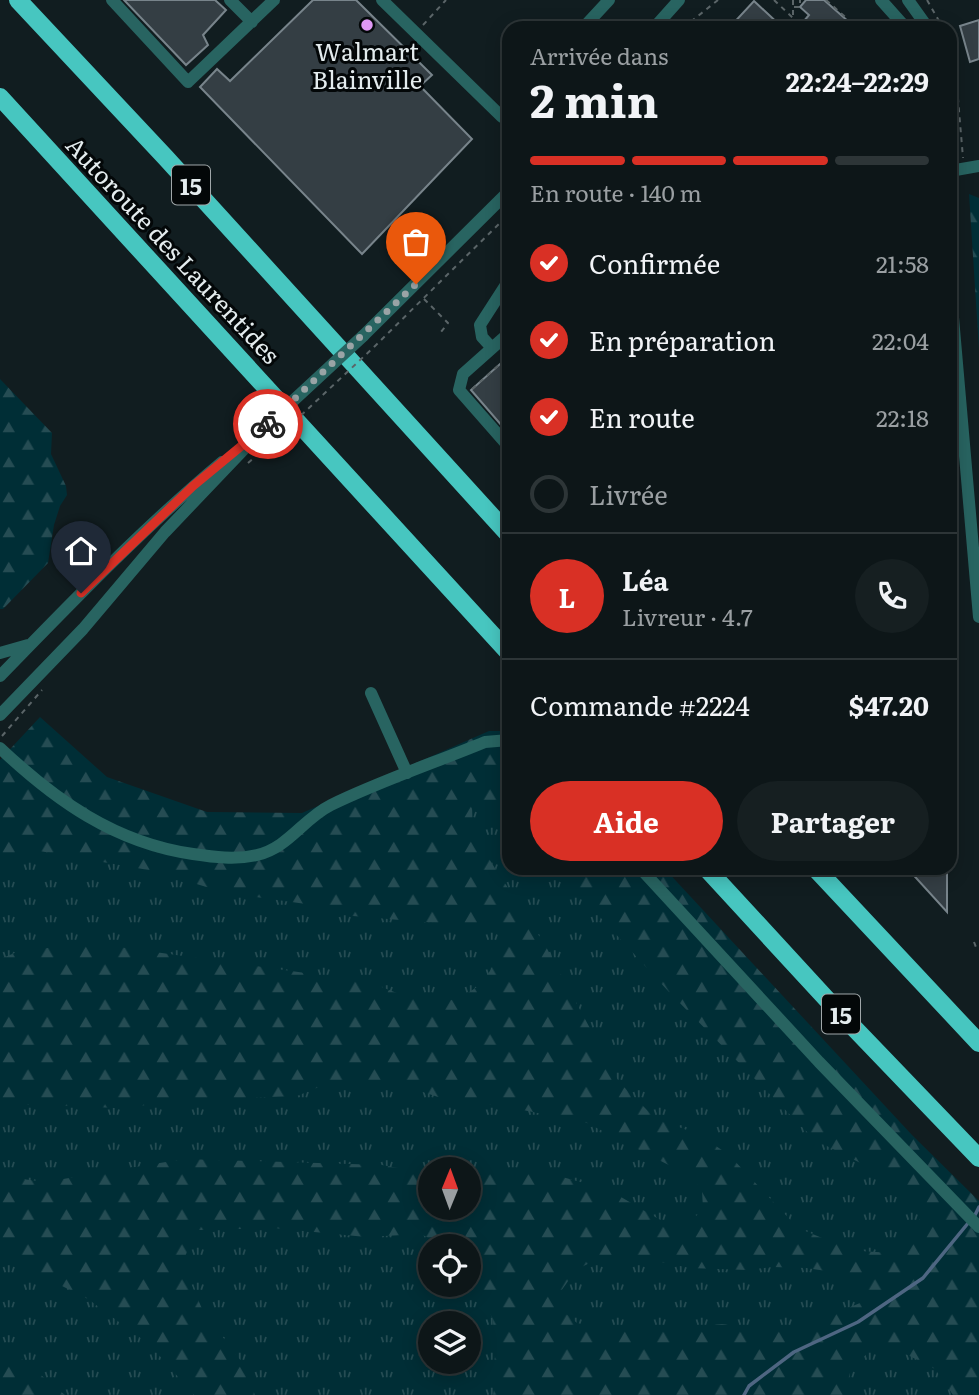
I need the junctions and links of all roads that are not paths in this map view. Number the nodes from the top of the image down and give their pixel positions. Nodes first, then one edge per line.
1 (18, 0) edge
2 (112, 0) edge
3 (230, 0) edge
4 (274, 0) edge
5 (382, 0) edge
6 (609, 0) edge
7 (679, 0) edge
8 (881, 0) edge
9 (908, 0) edge
10 (590, 21) edge
11 (660, 21) edge
12 (900, 21) edge
13 (923, 21) edge
14 (252, 22) junction
15 (0, 97) edge
16 (502, 117) edge
17 (979, 166) edge
18 (957, 170) edge
19 (502, 198) edge
20 (502, 291) edge
21 (502, 339) edge
22 (492, 348) junction
23 (957, 399) edge
24 (268, 424) junction
25 (502, 439) edge
26 (502, 527) edge
27 (979, 617) edge
28 (32, 643) junction
29 (502, 645) edge
30 (0, 653) edge
31 (0, 676) edge
32 (370, 693) dead end
33 (1, 711) edge
34 (502, 741) edge
35 (0, 747) edge
36 (407, 773) junction
37 (646, 875) edge
38 (712, 875) edge
39 (822, 875) edge
40 (979, 1043) edge
41 (979, 1158) edge
42 (979, 1227) edge

1 - 26 highway, 15
2 - 14 street
3 - 14 street
4 - 14 street
5 - 16 street
6 - 10 street
7 - 11 street
8 - 12 street
9 - 13 street
15 - 29 highway, Autoroute des Laurentides
17 - 18 street
19 - 24 street, bridge
20 - 22 street
21 - 22 street
22 - 25 street
23 - 27 street
24 - 28 street
24 - 33 street
28 - 30 street
28 - 31 street
32 - 36 street
34 - 36 street
35 - 36 street
37 - 42 street
38 - 41 highway, 15
39 - 40 highway

